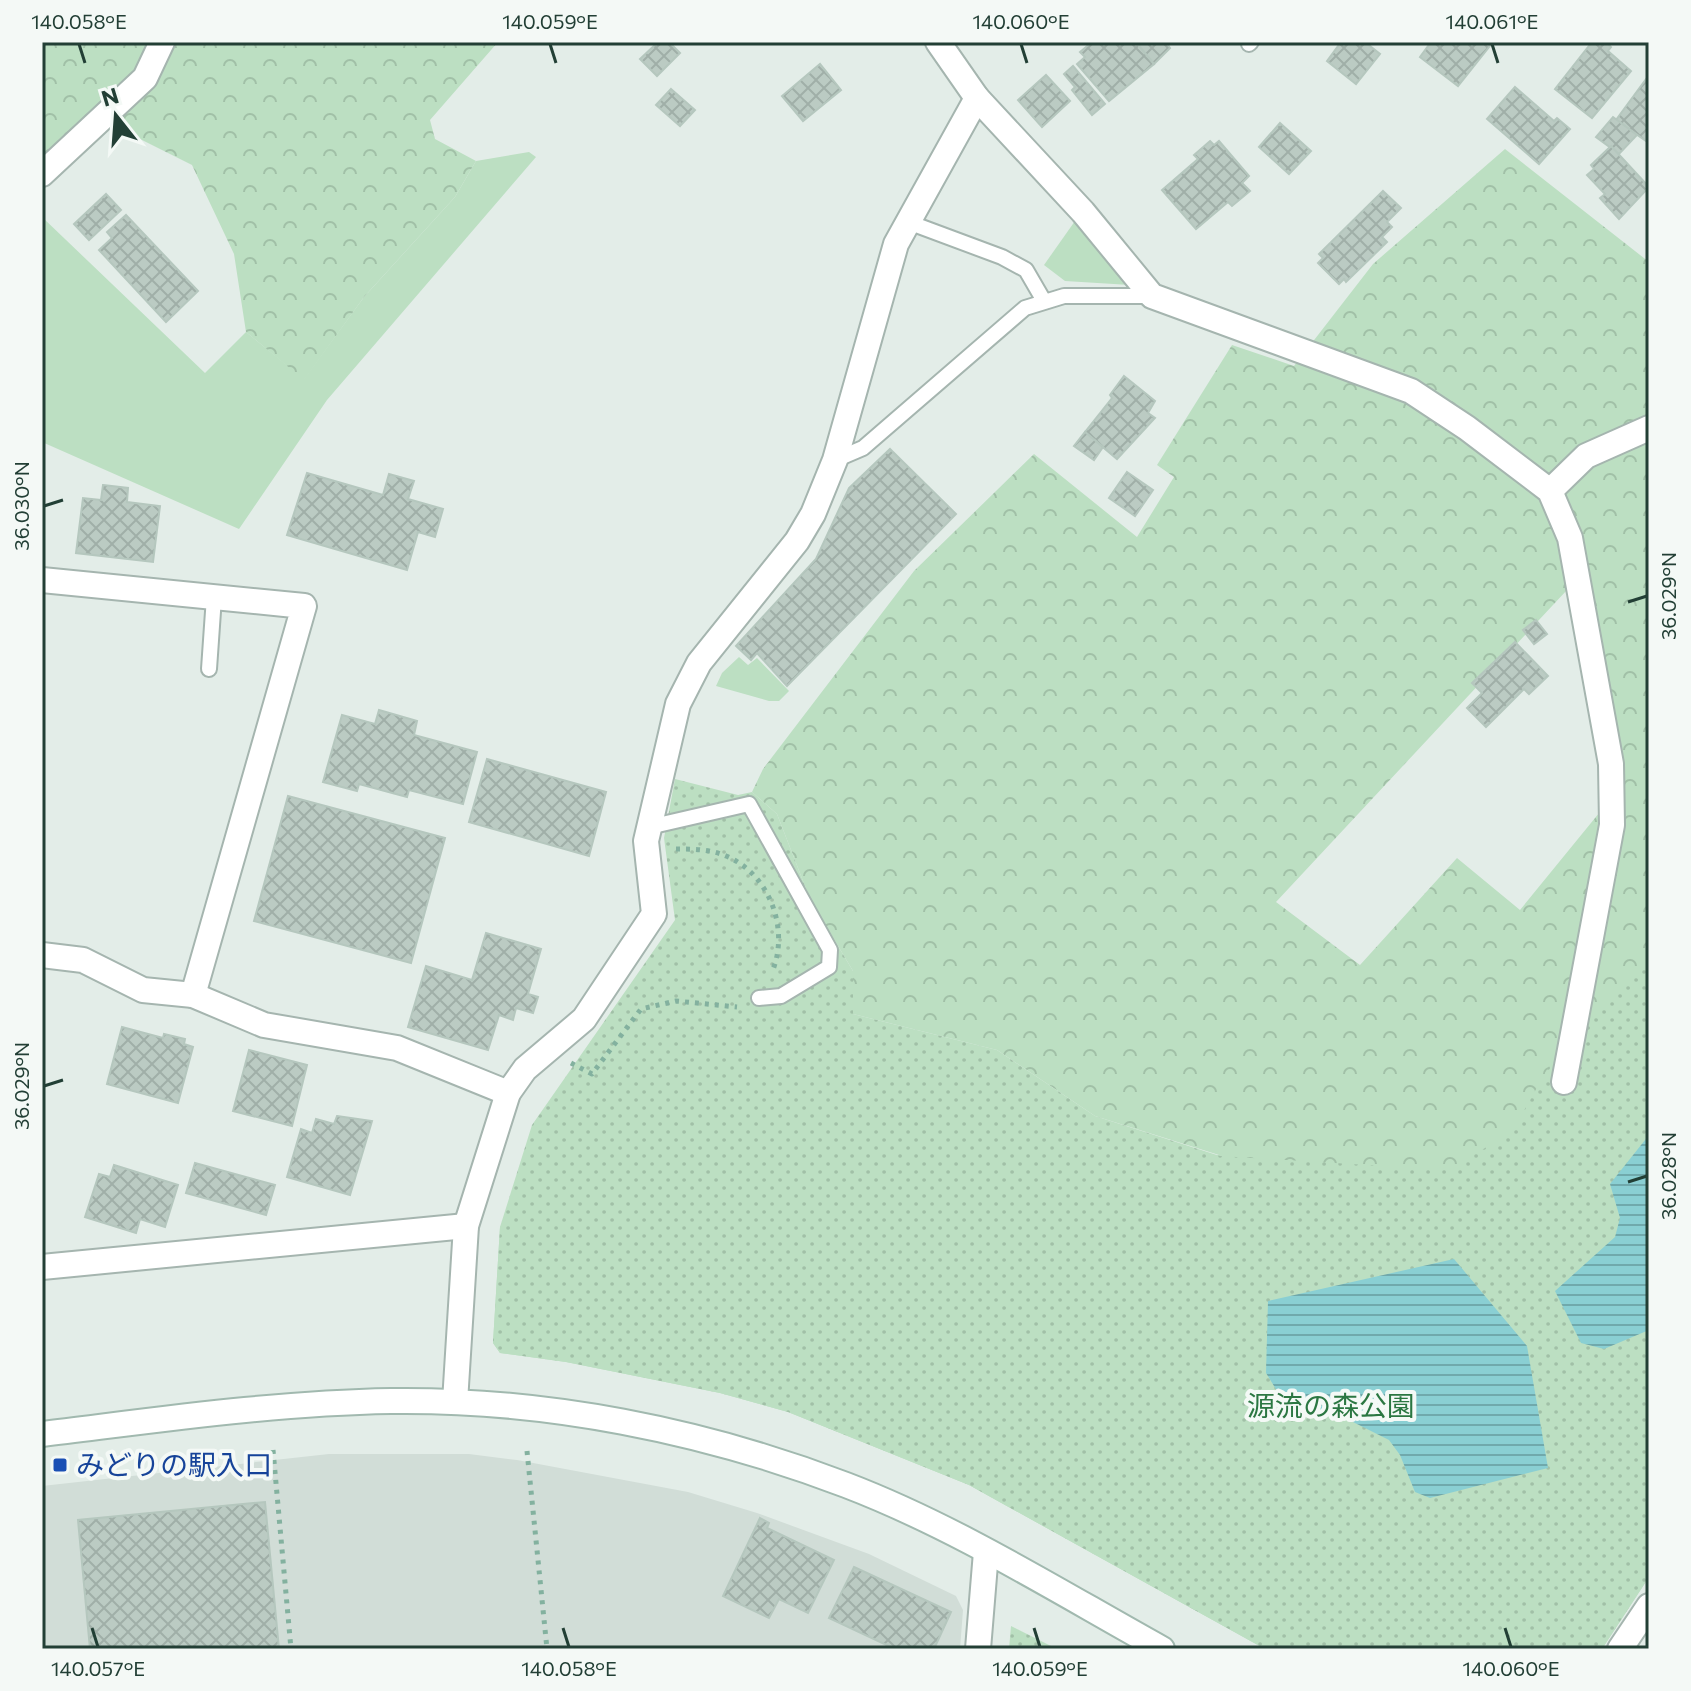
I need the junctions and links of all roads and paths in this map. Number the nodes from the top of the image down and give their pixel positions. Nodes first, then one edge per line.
1 (162, 42) edge
2 (938, 42) edge
3 (977, 98) junction
4 (42, 174) edge
5 (908, 222) junction
6 (1152, 296) junction
7 (1044, 301) junction
8 (1649, 428) edge
9 (835, 460) junction
10 (1550, 491) junction
11 (42, 580) edge
12 (214, 597) junction
13 (209, 669) dead end
14 (648, 839) junction
15 (42, 955) edge
16 (193, 995) junction
17 (759, 998) junction
18 (571, 1063) dead end
19 (1564, 1082) dead end
20 (508, 1093) junction
21 (466, 1226) junction
22 (42, 1267) edge
23 (455, 1402) junction
24 (42, 1434) edge
25 (273, 1450) dead end
26 (527, 1451) dead end
27 (986, 1552) junction
28 (1649, 1606) edge
29 (291, 1649) edge
30 (547, 1649) edge
31 (978, 1649) edge
32 (1162, 1649) edge
33 (1620, 1649) edge

1 - 4 street
2 - 3 street
3 - 5 street
3 - 6 street
5 - 7 lane
5 - 9 street
6 - 7 lane
6 - 10 street
7 - 9 lane
8 - 10 street
9 - 14 street
10 - 19 street
11 - 12 street
12 - 13 lane
12 - 16 street
14 - 17 path
14 - 17 lane
14 - 20 street
15 - 16 street
16 - 20 street
17 - 18 path
20 - 21 street
21 - 22 street
21 - 23 street
23 - 24 street
23 - 27 street
25 - 29 path
26 - 30 path
27 - 31 street
27 - 32 street
28 - 33 street

